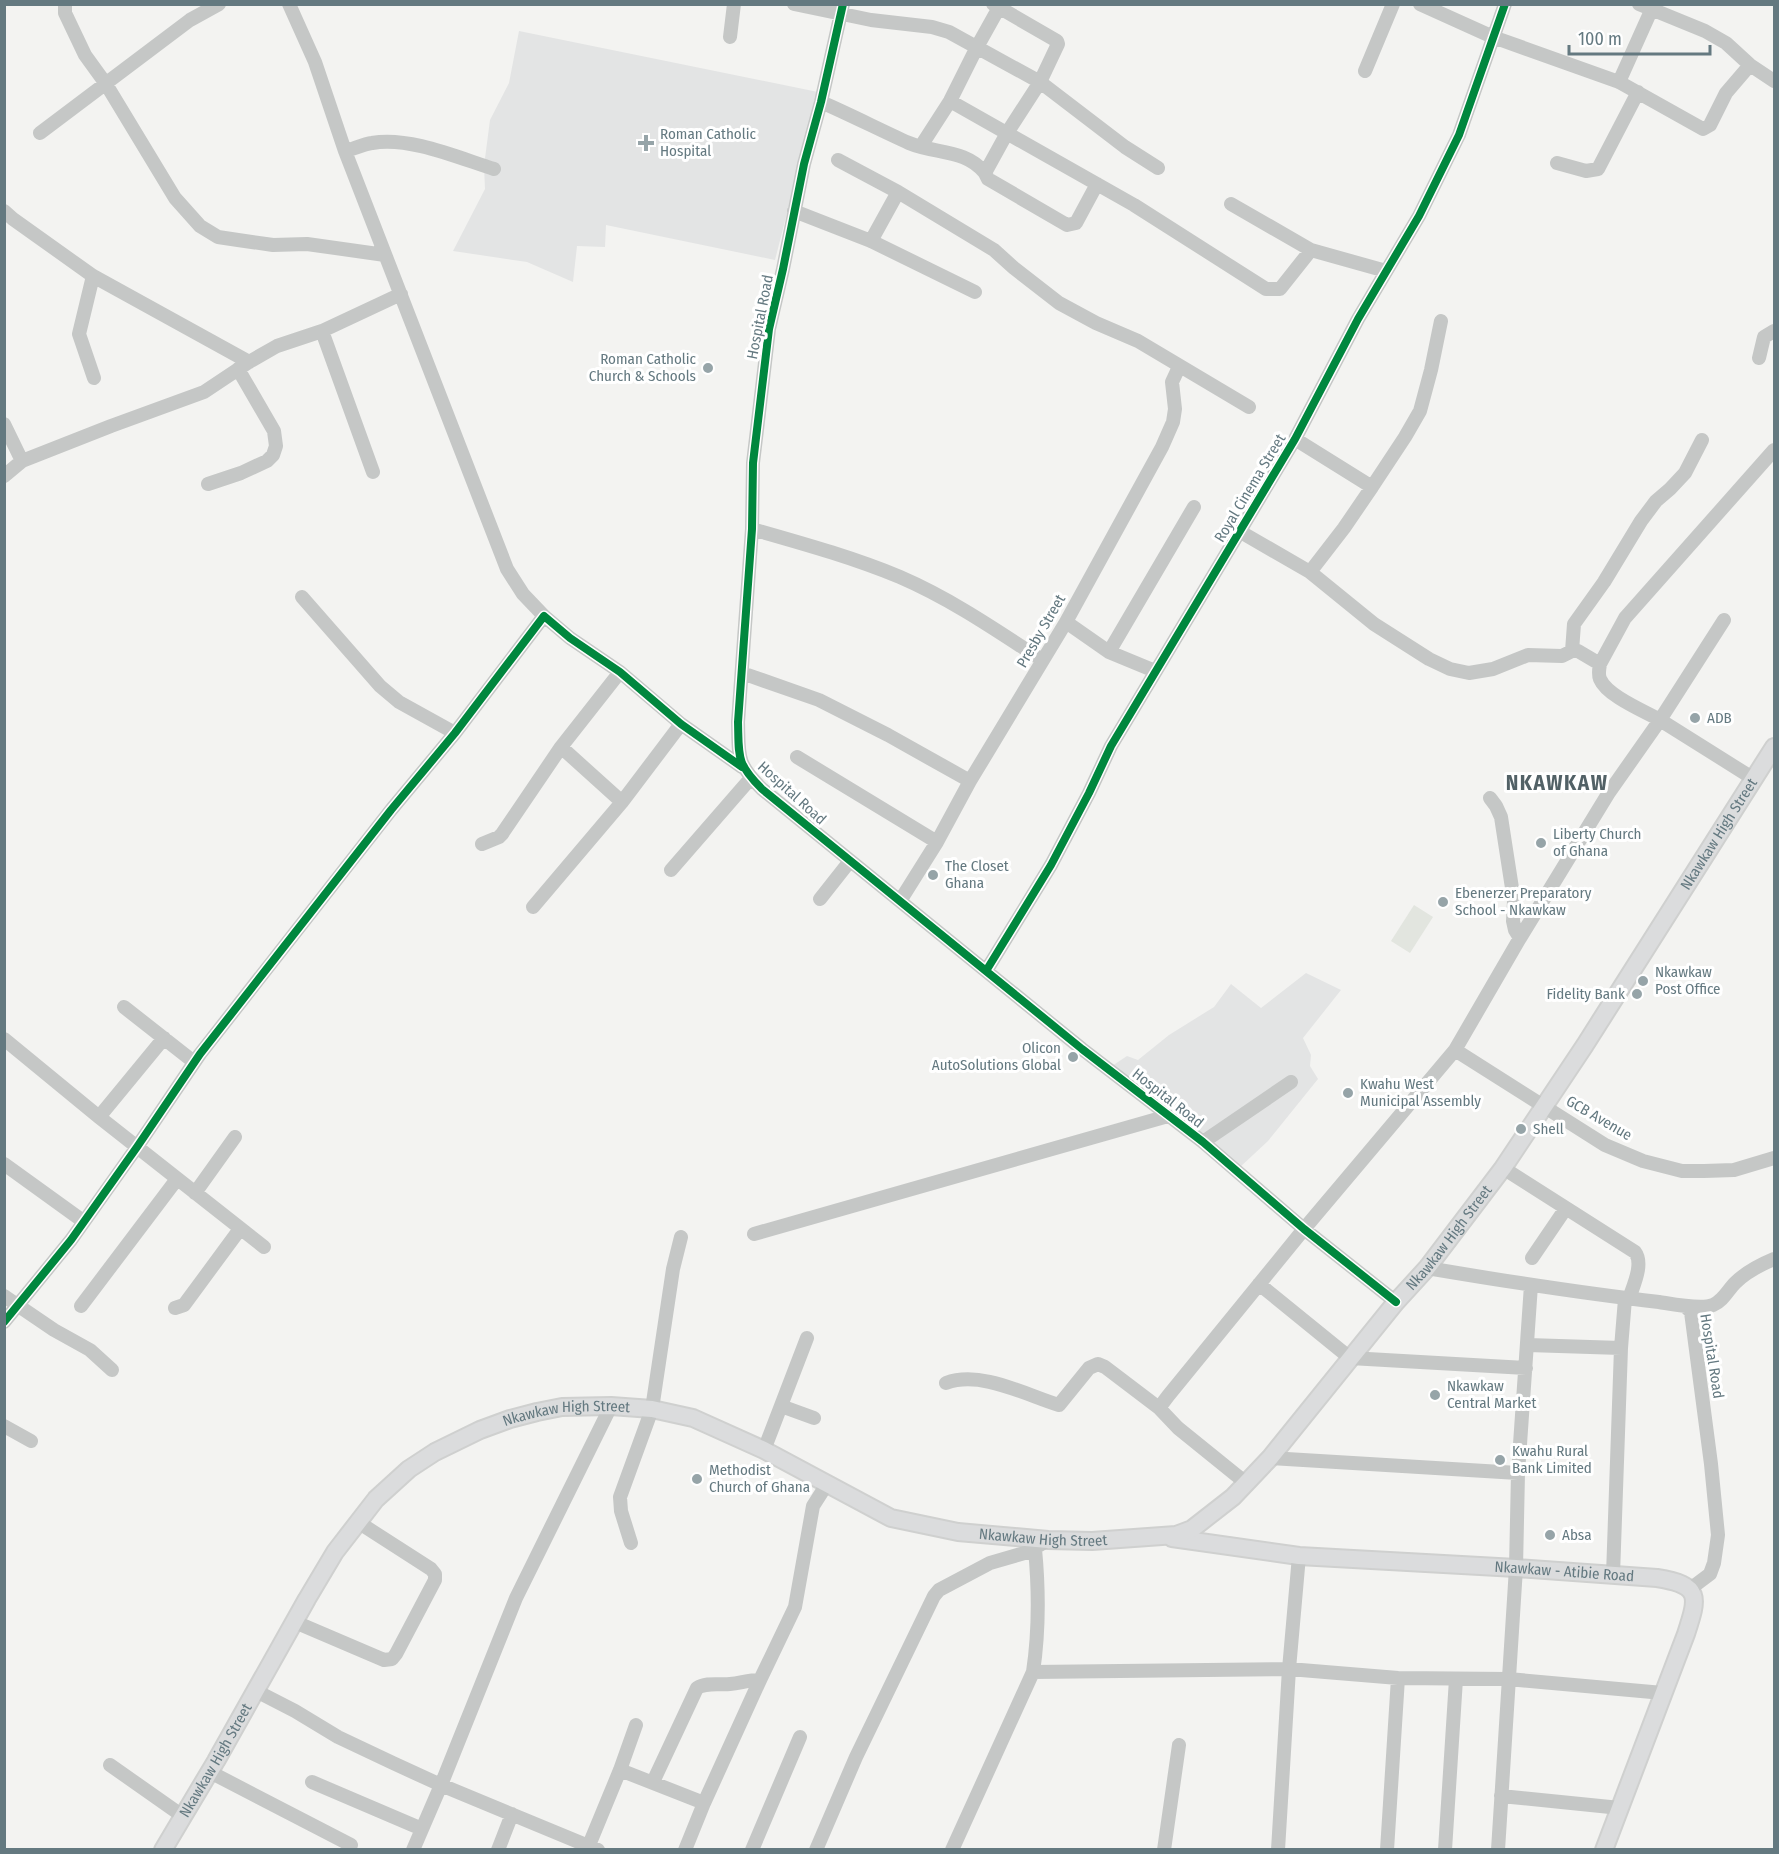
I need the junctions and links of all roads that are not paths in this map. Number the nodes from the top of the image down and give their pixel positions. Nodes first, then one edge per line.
1 (65, 4) edge
2 (219, 4) edge
3 (289, 4) edge
4 (734, 4) edge
5 (794, 4) edge
6 (1393, 4) edge
7 (1420, 4) edge
8 (1506, 4) edge
9 (998, 6) edge
10 (1648, 6) edge
11 (842, 10) edge
12 (730, 37) dead end
13 (1493, 37) junction
14 (977, 47) junction
15 (1750, 65) junction
16 (1365, 71) dead end
17 (1774, 81) edge
18 (1040, 82) junction
19 (1619, 82) junction
20 (106, 84) junction
21 (1638, 92) junction
22 (950, 101) junction
23 (821, 102) junction
24 (40, 133) dead end
25 (1007, 133) junction
26 (921, 146) junction
27 (345, 151) junction
28 (838, 160) dead end
29 (1557, 163) dead end
30 (1158, 168) dead end
31 (494, 169) dead end
32 (985, 173) junction
33 (1097, 184) junction
34 (898, 192) junction
35 (1231, 204) dead end
36 (4, 211) edge
37 (794, 211) junction
38 (871, 241) junction
39 (1311, 250) junction
40 (385, 255) junction
41 (1386, 271) junction
42 (93, 276) junction
43 (975, 292) dead end
44 (401, 294) junction
45 (1441, 321) dead end
46 (322, 331) junction
47 (1774, 331) edge
48 (1759, 358) dead end
49 (243, 366) junction
50 (1179, 367) junction
51 (94, 378) dead end
52 (1249, 407) dead end
53 (4, 424) edge
54 (1295, 439) junction
55 (1702, 440) dead end
56 (1774, 450) edge
57 (22, 461) junction
58 (374, 472) dead end
59 (4, 476) edge
60 (208, 484) dead end
61 (1372, 487) junction
62 (1194, 507) dead end
63 (752, 529) junction
64 (1239, 531) junction
65 (1310, 572) junction
66 (302, 597) dead end
67 (544, 616) junction
68 (1724, 620) dead end
69 (1066, 622) junction
70 (1572, 651) junction
71 (1109, 652) junction
72 (1042, 660) junction
73 (1600, 664) junction
74 (1155, 671) junction
75 (620, 672) junction
76 (742, 673) junction
77 (1660, 720) junction
78 (681, 724) junction
79 (455, 733) junction
80 (561, 747) junction
81 (1774, 747) edge
82 (797, 757) dead end
83 (747, 772) junction
84 (1754, 779) junction
85 (970, 781) junction
86 (1490, 798) dead end
87 (622, 802) junction
88 (938, 842) junction
89 (482, 844) dead end
90 (850, 861) junction
91 (671, 870) dead end
92 (820, 899) dead end
93 (900, 901) junction
94 (533, 908) dead end
95 (1520, 938) junction
96 (986, 971) junction
97 (124, 1007) dead end
98 (164, 1038) junction
99 (5, 1040) edge
100 (1455, 1050) junction
101 (194, 1062) junction
102 (1291, 1082) dead end
103 (1545, 1106) junction
104 (99, 1116) junction
105 (1168, 1116) junction
106 (236, 1137) dead end
107 (1203, 1142) junction
108 (137, 1147) junction
109 (1774, 1158) edge
110 (4, 1164) edge
111 (1503, 1168) junction
112 (177, 1179) junction
113 (195, 1193) junction
114 (1566, 1208) junction
115 (82, 1221) junction
116 (240, 1229) junction
117 (1304, 1229) junction
118 (754, 1234) dead end
119 (681, 1238) dead end
120 (264, 1247) dead end
121 (1532, 1258) dead end
122 (1774, 1259) edge
123 (1427, 1268) junction
124 (1259, 1284) junction
125 (1531, 1285) junction
126 (4, 1296) edge
127 (1627, 1299) junction
128 (1396, 1302) junction
129 (17, 1306) junction
130 (81, 1306) dead end
131 (1686, 1307) junction
132 (175, 1308) dead end
133 (4, 1322) edge
134 (807, 1338) dead end
135 (1528, 1345) junction
136 (1621, 1348) junction
137 (1350, 1358) junction
138 (1526, 1368) junction
139 (112, 1370) dead end
140 (946, 1383) dead end
141 (611, 1406) junction
142 (781, 1406) junction
143 (1159, 1408) junction
144 (652, 1409) junction
145 (814, 1419) dead end
146 (4, 1426) edge
147 (31, 1441) dead end
148 (764, 1450) junction
149 (1270, 1458) junction
150 (1518, 1473) junction
151 (1246, 1483) junction
152 (827, 1484) junction
153 (358, 1522) junction
154 (1160, 1536) junction
155 (631, 1543) dead end
156 (1041, 1545) junction
157 (1299, 1556) junction
158 (1516, 1568) junction
159 (1613, 1575) junction
160 (1690, 1589) junction
161 (295, 1622) junction
162 (1289, 1669) junction
163 (1033, 1672) junction
164 (1398, 1678) junction
165 (1456, 1679) junction
166 (1508, 1679) junction
167 (760, 1680) junction
168 (256, 1691) junction
169 (1663, 1693) junction
170 (636, 1725) dead end
171 (800, 1737) dead end
172 (1179, 1745) dead end
173 (110, 1765) dead end
174 (620, 1770) junction
175 (210, 1773) junction
176 (312, 1782) dead end
177 (653, 1782) junction
178 (441, 1785) junction
179 (1501, 1796) junction
180 (704, 1803) junction
181 (1620, 1808) junction
182 (512, 1814) junction
183 (184, 1817) junction
184 (422, 1829) junction
185 (351, 1845) dead end
186 (591, 1848) edge
187 (163, 1850) edge
188 (413, 1850) edge
189 (498, 1850) edge
190 (685, 1850) edge
191 (752, 1850) edge
192 (816, 1850) edge
193 (952, 1850) edge
194 (1164, 1850) edge
195 (1278, 1850) edge
196 (1387, 1850) edge
197 (1445, 1850) edge
198 (1498, 1850) edge
199 (1604, 1850) edge

1 - 20 street
2 - 20 street
3 - 27 street
4 - 12 street
5 - 11 street
6 - 16 street
7 - 13 street
8 - 13 street, Royal Cinema Street
9 - 14 street
9 - 18 street
10 - 15 street
10 - 19 street
11 - 14 street
11 - 23 street, Hospital Road
13 - 19 street
13 - 41 street, Royal Cinema Street
14 - 18 street
14 - 22 street
15 - 17 street
15 - 21 street
18 - 25 street
18 - 30 street
19 - 21 street
20 - 24 street
20 - 40 street
21 - 29 street
22 - 25 street
22 - 26 street
23 - 26 street
23 - 37 street, Hospital Road
25 - 32 street
25 - 33 street
26 - 32 street
27 - 31 street
27 - 40 street
28 - 34 street
32 - 33 street
33 - 39 street
34 - 38 street
34 - 50 street
35 - 39 street
36 - 42 street
37 - 38 street
37 - 63 street, Hospital Road
38 - 43 street
39 - 41 street
40 - 44 street
41 - 54 street, Royal Cinema Street
42 - 49 street
42 - 51 street
44 - 46 street
44 - 67 street
45 - 61 street
46 - 49 street
46 - 58 street
47 - 48 street
49 - 57 street
49 - 60 street
50 - 52 street
50 - 69 street, Presby Street
53 - 57 street
54 - 61 street
54 - 64 street, Royal Cinema Street
55 - 70 street
56 - 73 street
57 - 59 street
61 - 65 street
62 - 71 street
63 - 72 street
63 - 76 street, Hospital Road
64 - 65 street
64 - 74 street, Royal Cinema Street
65 - 70 street
66 - 79 street
67 - 75 street
67 - 79 street
68 - 77 street
69 - 71 street
69 - 72 street, Presby Street
70 - 73 street
71 - 74 street
72 - 85 street, Presby Street
73 - 77 street
74 - 96 street, Royal Cinema Street
75 - 78 street
75 - 80 street
76 - 83 street, Hospital Road
76 - 85 street
77 - 84 street
77 - 95 street
78 - 83 street
78 - 87 street
79 - 101 street
80 - 87 street
80 - 89 street
81 - 84 main road, Nkawkaw High Street
82 - 88 street
83 - 90 street, Hospital Road
83 - 91 street
84 - 103 main road, Nkawkaw High Street
85 - 88 street, Presby Street
86 - 95 street
87 - 94 street
88 - 93 street, Presby Street
90 - 92 street
90 - 93 street, Hospital Road
93 - 96 street, Hospital Road
95 - 100 street
96 - 105 street, Hospital Road
97 - 98 street
98 - 101 street
98 - 104 street
99 - 104 street
100 - 103 street, GCB Avenue
100 - 117 street
101 - 108 street
102 - 107 street
103 - 109 street, GCB Avenue
103 - 111 main road, Nkawkaw High Street
104 - 108 street
105 - 107 street, Hospital Road
105 - 118 street
106 - 113 street
107 - 117 street, Hospital Road
108 - 112 street
108 - 115 street
110 - 115 street
111 - 114 street
111 - 123 main road, Nkawkaw High Street
112 - 113 street
112 - 130 street
113 - 116 street
114 - 121 street
114 - 127 street
115 - 129 street
116 - 120 street
116 - 132 street
117 - 124 street
117 - 128 street, Hospital Road
119 - 144 street
122 - 131 street
123 - 125 street, Hospital Road
123 - 128 main road, Nkawkaw High Street
124 - 137 street
124 - 143 street
125 - 127 street, Hospital Road
125 - 135 street
126 - 129 street
127 - 131 street, Hospital Road
127 - 136 street
128 - 137 main road, Nkawkaw High Street
129 - 133 street
129 - 139 street
131 - 160 street, Hospital Road
134 - 142 street
135 - 136 street
135 - 138 street
136 - 159 street
137 - 138 street
137 - 149 main road, Nkawkaw High Street
138 - 150 street
140 - 143 street
141 - 144 main road, Nkawkaw High Street
141 - 153 main road, Nkawkaw High Street
141 - 178 street
142 - 145 street
142 - 148 street
143 - 151 street
144 - 148 main road, Nkawkaw High Street
144 - 155 street
146 - 147 street
148 - 152 main road, Nkawkaw High Street
149 - 150 street
149 - 151 main road, Nkawkaw High Street
150 - 158 street
151 - 154 main road, Nkawkaw High Street
152 - 156 main road, Nkawkaw High Street
152 - 167 street
153 - 161 main road, Nkawkaw High Street
153 - 161 street
154 - 156 main road, Nkawkaw High Street
154 - 157 main road, Nkawkaw - Atibie Road
156 - 163 street
156 - 192 street
157 - 158 main road, Nkawkaw - Atibie Road
157 - 162 street
158 - 159 main road, Nkawkaw - Atibie Road
158 - 166 street
159 - 160 main road, Nkawkaw - Atibie Road
160 - 169 main road
161 - 168 main road, Nkawkaw High Street
162 - 163 street
162 - 164 street
162 - 195 street
163 - 193 street
164 - 165 street
164 - 196 street
165 - 166 street
165 - 197 street
166 - 169 street
166 - 179 street
167 - 177 street
167 - 180 street
168 - 175 main road, Nkawkaw High Street
168 - 178 street
169 - 181 main road
170 - 174 street
171 - 191 street
172 - 194 street
173 - 183 street
174 - 177 street
174 - 186 street
175 - 183 main road, Nkawkaw High Street
175 - 185 street
176 - 184 street
177 - 180 street
178 - 182 street
178 - 184 street
179 - 181 street
179 - 198 street
180 - 190 street
181 - 199 main road
182 - 186 street
182 - 189 street
183 - 187 main road, Nkawkaw High Street
184 - 188 street

